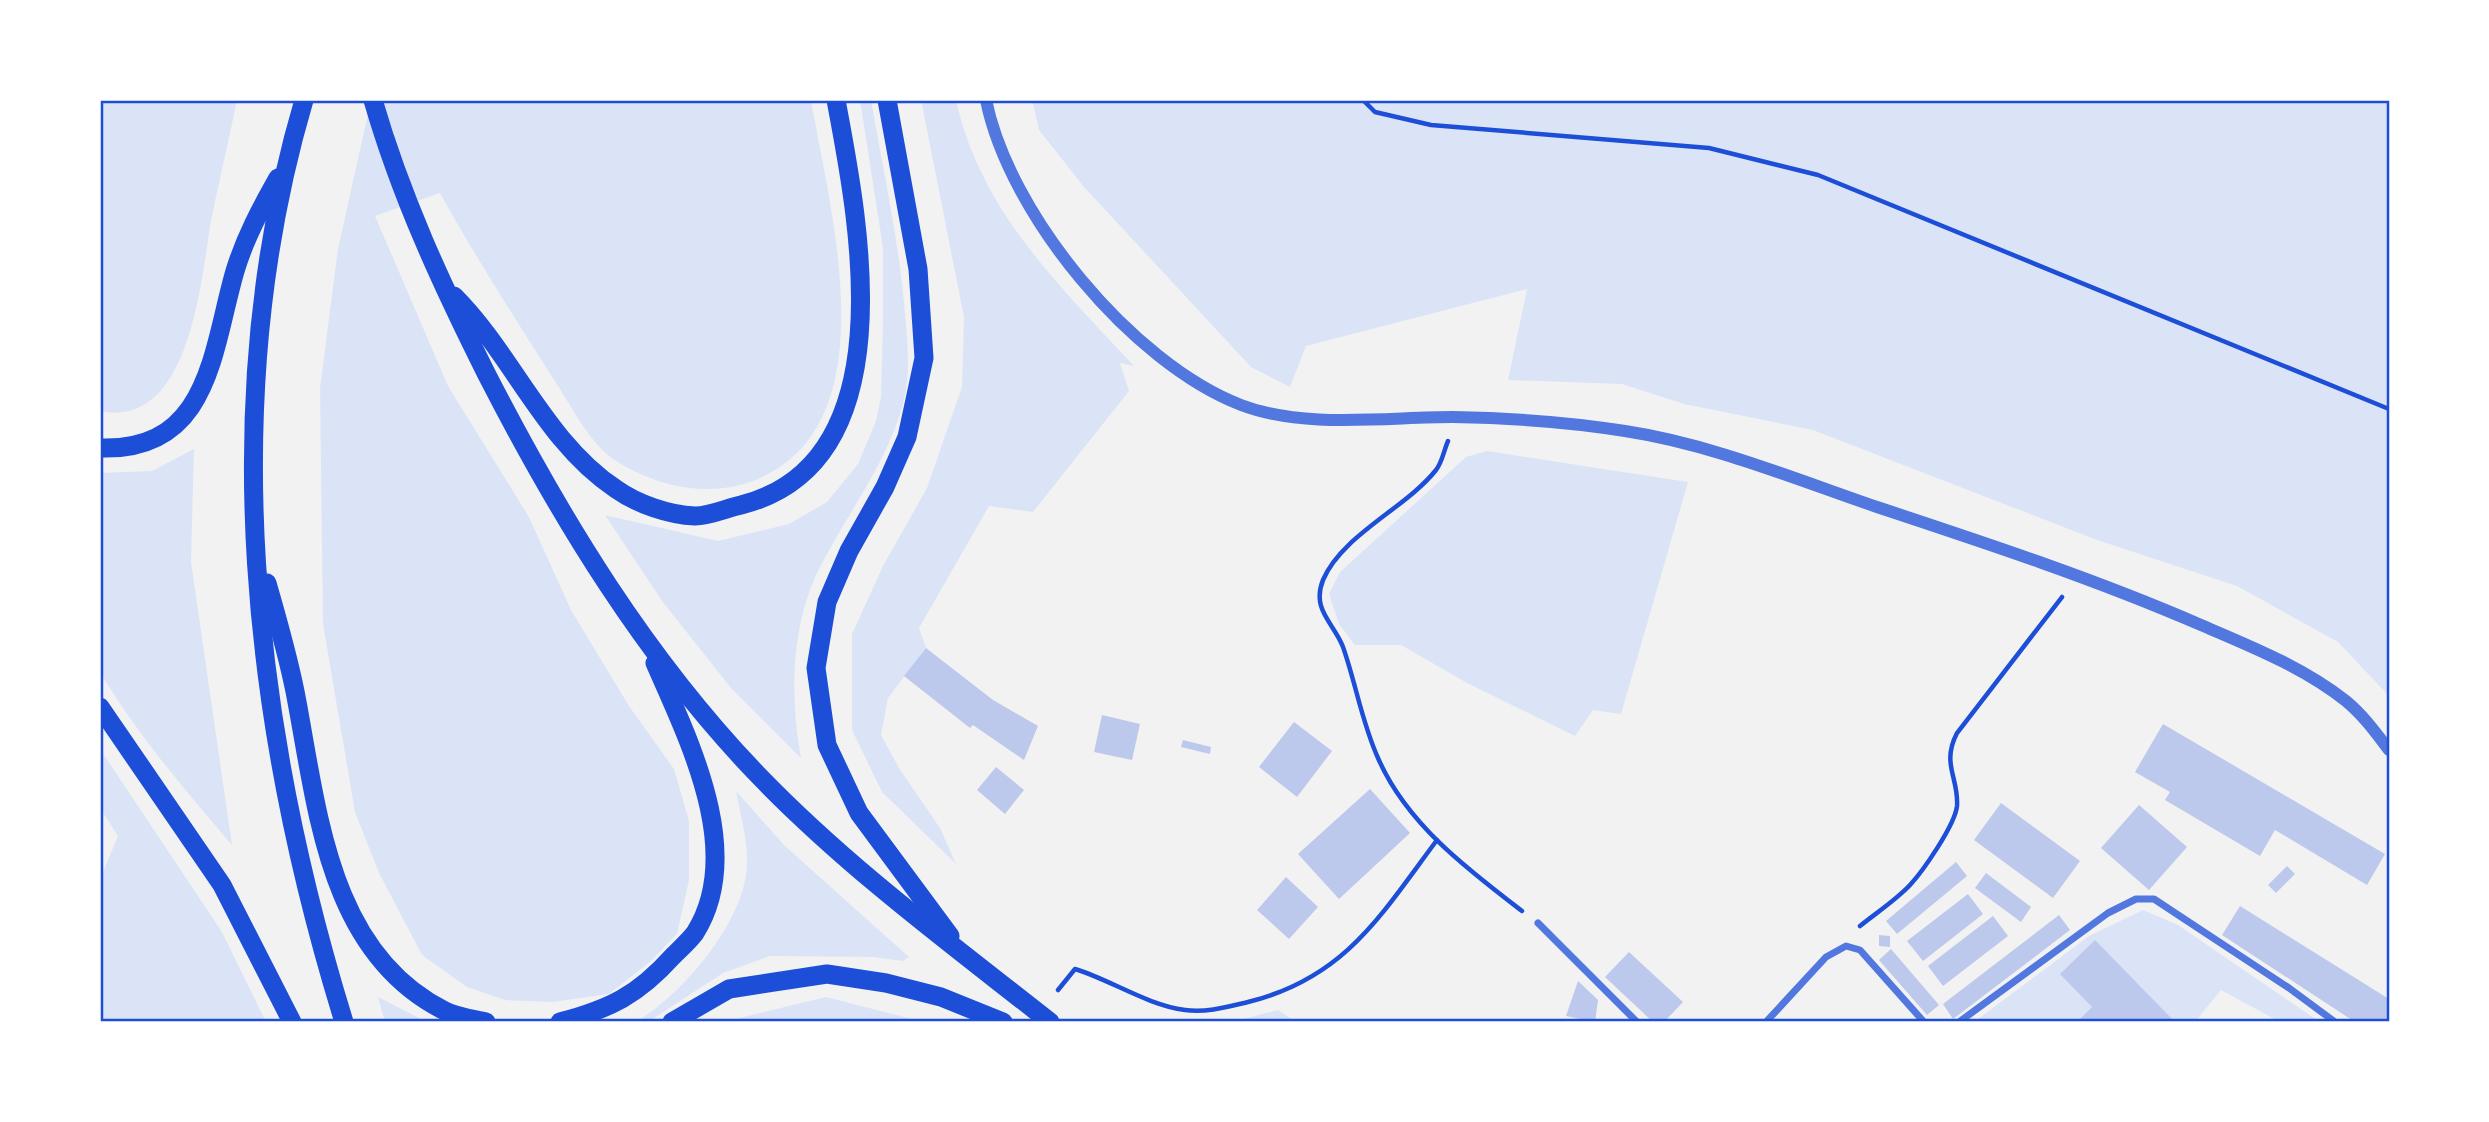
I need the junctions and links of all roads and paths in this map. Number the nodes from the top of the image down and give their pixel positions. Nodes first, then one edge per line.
1 (304, 100) edge
2 (373, 100) edge
3 (836, 100) edge
4 (887, 100) edge
5 (986, 100) edge
6 (1363, 100) edge
7 (284, 169) junction
8 (440, 282) junction
9 (2389, 409) edge
10 (1457, 417) junction
11 (100, 448) edge
12 (256, 536) junction
13 (2079, 574) junction
14 (646, 643) junction
15 (100, 707) edge
16 (2389, 750) edge
17 (1437, 840) junction
18 (1538, 923) joint
19 (1846, 946) junction
20 (970, 962) junction
21 (1044, 1018) edge
22 (292, 1022) edge
23 (344, 1022) edge
24 (486, 1022) edge
25 (560, 1022) edge
26 (672, 1022) edge
27 (1003, 1022) edge
28 (1637, 1022) edge
29 (1766, 1022) edge
30 (1924, 1022) edge
31 (1959, 1022) edge
32 (2335, 1022) edge

1 - 7 highway
2 - 8 highway
3 - 8 highway
4 - 20 highway
5 - 10 street
6 - 9 path
7 - 11 highway
7 - 12 highway
8 - 14 highway
10 - 13 street
10 - 17 path
12 - 23 highway
12 - 24 highway
13 - 16 street
13 - 19 path
14 - 20 highway
14 - 25 highway
15 - 22 highway
17 - 18 path
17 - 21 path
18 - 28 street
19 - 29 street
19 - 30 street
20 - 21 highway
26 - 27 highway
31 - 32 street

